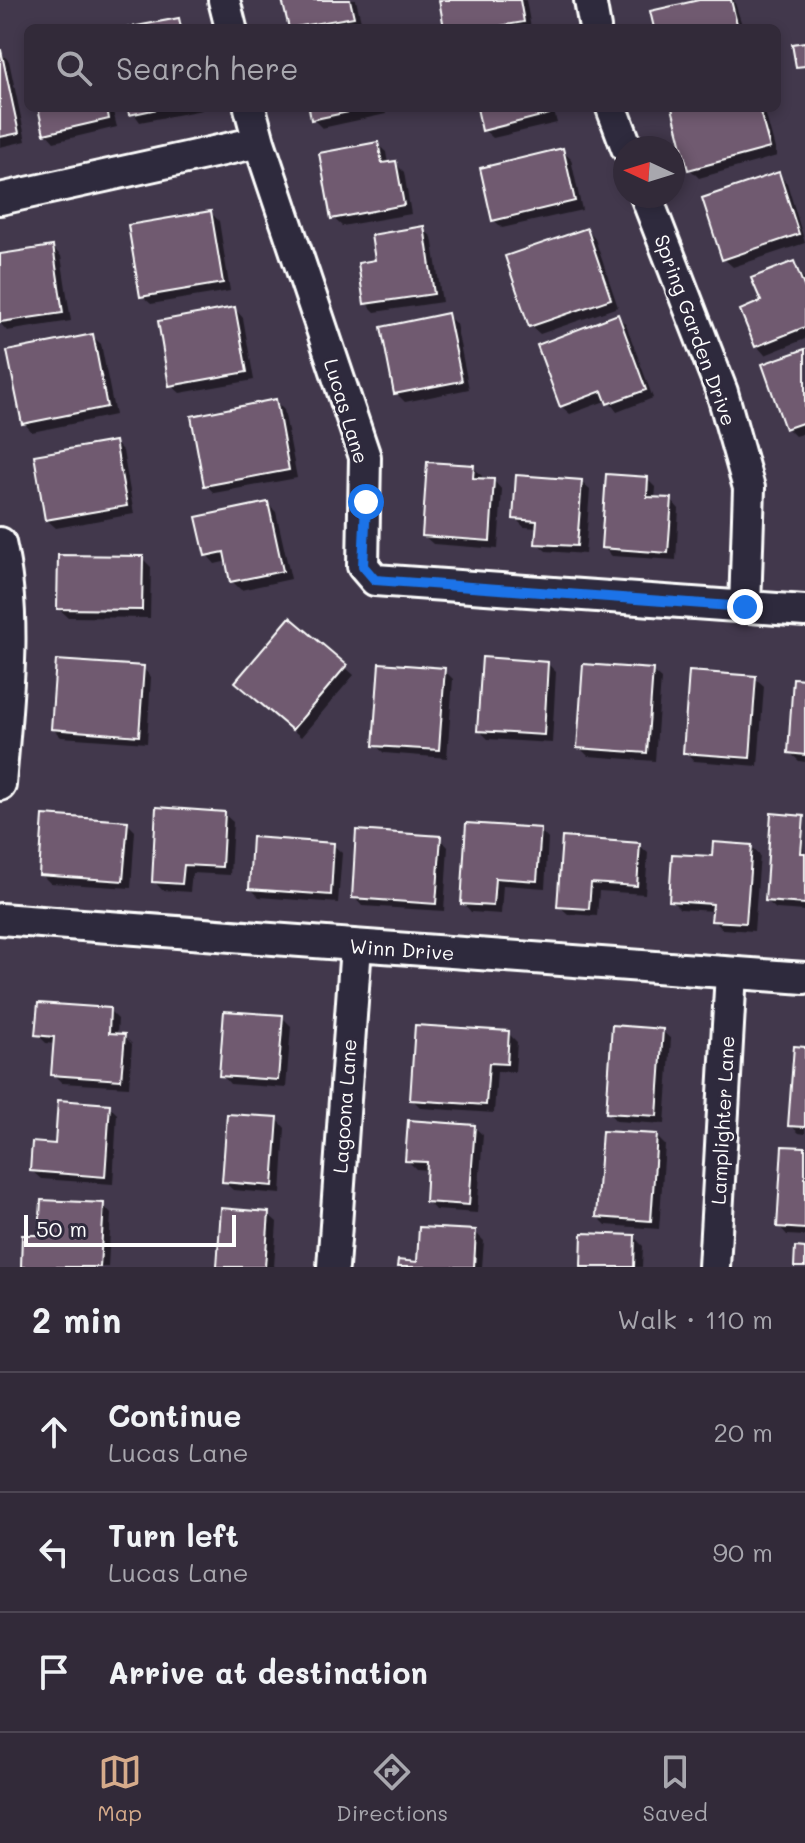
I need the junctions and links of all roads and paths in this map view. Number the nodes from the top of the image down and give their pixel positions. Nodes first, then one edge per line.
1 (224, 0) edge
2 (590, 0) edge
3 (230, 24) edge
4 (594, 24) edge
5 (251, 112) edge
6 (614, 112) edge
7 (622, 136) edge
8 (259, 142) junction
9 (0, 199) edge
10 (651, 208) edge
11 (0, 543) edge
12 (745, 607) junction
13 (805, 611) edge
14 (0, 785) edge
15 (0, 919) edge
16 (356, 946) junction
17 (731, 973) junction
18 (805, 978) edge
19 (333, 1267) edge
20 (714, 1267) edge

1 - 3 street
2 - 4 street
5 - 8 street, Lucas Lane
6 - 7 street
8 - 9 street
8 - 12 street, Lucas Lane
10 - 12 street, Spring Garden Drive
11 - 14 street
12 - 13 street, Lucas Lane
15 - 16 street, Winn Drive
16 - 17 street, Winn Drive
16 - 19 street, Lagoona Lane
17 - 18 street, Winn Drive
17 - 20 street, Lamplighter Lane

